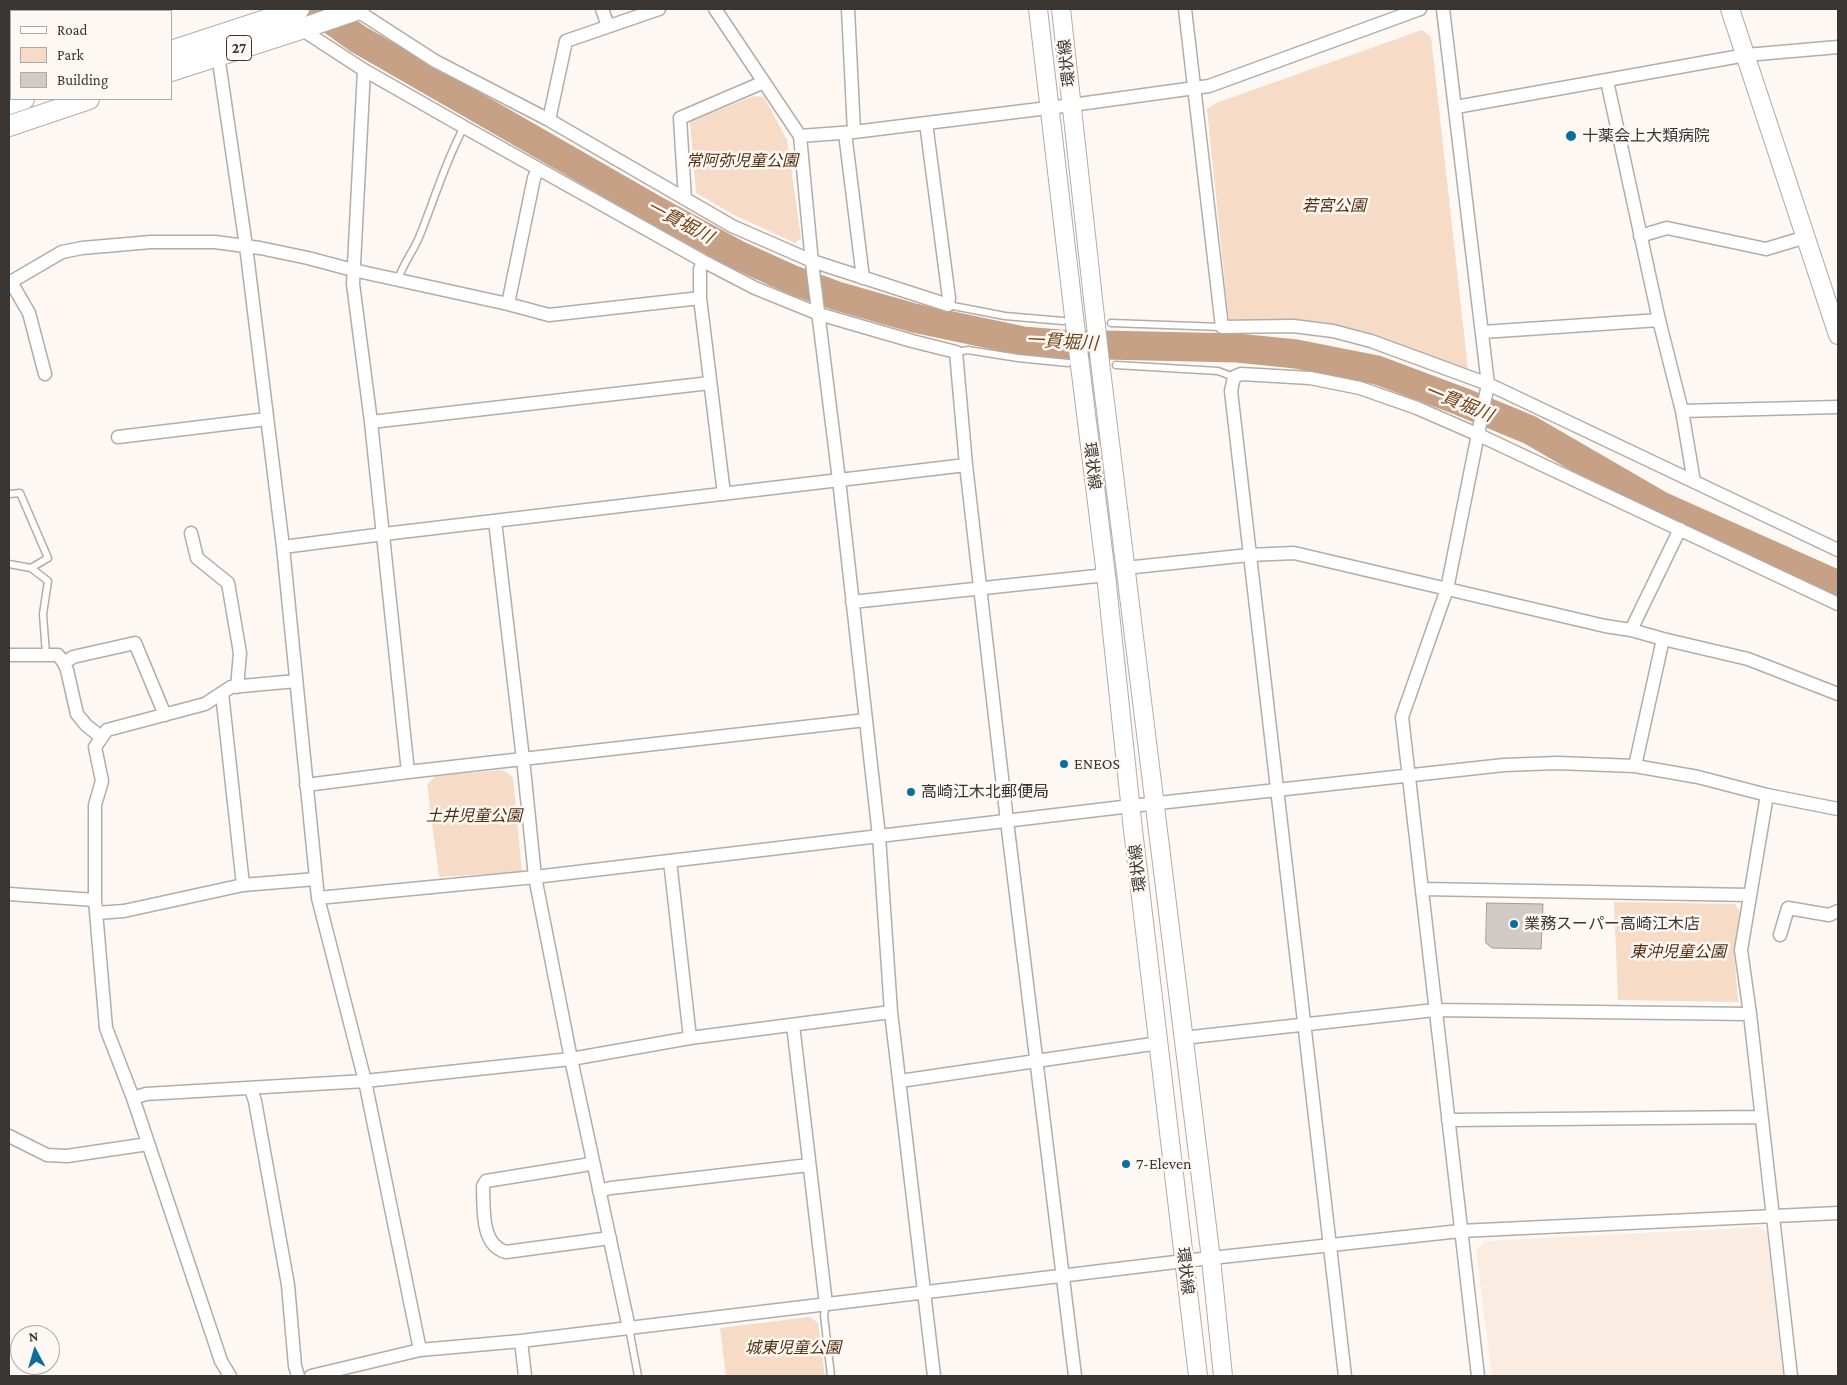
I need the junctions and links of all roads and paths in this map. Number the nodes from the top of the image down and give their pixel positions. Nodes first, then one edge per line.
1 (602, 9) edge
2 (659, 9) edge
3 (715, 9) edge
4 (848, 9) edge
5 (1038, 9) edge
6 (1061, 9) edge
7 (1185, 9) edge
8 (1420, 9) edge
9 (1443, 9) edge
10 (1730, 9) edge
11 (355, 10) edge
12 (287, 11) edge
13 (608, 26) junction
14 (304, 28) junction
15 (1838, 47) edge
16 (172, 51) edge
17 (218, 55) junction
18 (1746, 55) junction
19 (364, 70) junction
20 (172, 71) edge
21 (1606, 81) junction
22 (764, 82) junction
23 (1194, 89) junction
24 (21, 100) edge
25 (86, 100) edge
26 (9, 104) edge
27 (1072, 105) junction
28 (1456, 107) junction
29 (1049, 108) junction
30 (549, 120) junction
31 (926, 123) junction
32 (9, 126) edge
33 (464, 127) junction
34 (850, 132) junction
35 (800, 136) junction
36 (538, 169) junction
37 (685, 199) junction
38 (1640, 236) junction
39 (1806, 237) junction
40 (246, 246) junction
41 (703, 261) junction
42 (812, 262) junction
43 (354, 270) junction
44 (863, 278) junction
45 (398, 280) junction
46 (10, 283) edge
47 (700, 298) junction
48 (508, 304) junction
49 (948, 305) junction
50 (819, 314) junction
51 (1659, 320) junction
52 (1069, 323) junction
53 (1103, 325) junction
54 (1222, 327) junction
55 (1483, 332) junction
56 (1838, 335) edge
57 (956, 352) junction
58 (1074, 362) junction
59 (1108, 363) junction
60 (45, 374) dead end
61 (1234, 377) junction
62 (710, 383) junction
63 (1488, 384) junction
64 (1838, 407) edge
65 (1682, 411) junction
66 (267, 419) junction
67 (371, 422) junction
68 (1478, 435) junction
69 (118, 437) dead end
70 (966, 465) junction
71 (838, 480) junction
72 (1694, 482) junction
73 (9, 494) edge
74 (724, 494) junction
75 (495, 521) junction
76 (1680, 529) junction
77 (191, 533) dead end
78 (384, 534) junction
79 (283, 547) junction
80 (1838, 550) edge
81 (1250, 555) junction
82 (9, 564) edge
83 (31, 568) junction
84 (1125, 568) junction
85 (1106, 575) junction
86 (980, 588) junction
87 (1448, 589) junction
88 (852, 602) junction
89 (1838, 604) edge
90 (1631, 630) junction
91 (1663, 639) junction
92 (46, 654) junction
93 (9, 655) edge
94 (64, 663) junction
95 (296, 681) junction
96 (237, 687) junction
97 (222, 693) junction
98 (1838, 694) edge
99 (165, 715) junction
100 (866, 720) junction
101 (101, 737) junction
102 (523, 759) junction
103 (1635, 766) junction
104 (408, 772) junction
105 (1408, 776) junction
106 (306, 786) junction
107 (1278, 790) junction
108 (1767, 795) junction
109 (1156, 804) junction
110 (1131, 806) junction
111 (1838, 809) edge
112 (1007, 821) junction
113 (879, 836) junction
114 (670, 861) junction
115 (535, 877) junction
116 (316, 879) junction
117 (243, 885) junction
118 (1423, 889) junction
119 (9, 894) edge
120 (1750, 895) junction
121 (318, 898) junction
122 (95, 900) junction
123 (1838, 907) edge
124 (1838, 911) edge
125 (96, 913) junction
126 (1780, 935) dead end
127 (1435, 1010) junction
128 (891, 1012) junction
129 (1750, 1014) junction
130 (793, 1025) junction
131 (1303, 1025) junction
132 (690, 1038) junction
133 (1183, 1038) junction
134 (1160, 1043) junction
135 (571, 1059) junction
136 (1036, 1062) junction
137 (365, 1081) junction
138 (900, 1081) junction
139 (251, 1089) junction
140 (132, 1098) junction
141 (1761, 1116) junction
142 (1448, 1120) junction
143 (9, 1136) edge
144 (148, 1144) junction
145 (593, 1162) junction
146 (809, 1165) junction
147 (600, 1191) junction
148 (1838, 1213) edge
149 (1773, 1216) junction
150 (1460, 1232) junction
151 (610, 1238) junction
152 (1330, 1245) junction
153 (1210, 1258) junction
154 (1184, 1261) junction
155 (1063, 1276) junction
156 (924, 1293) junction
157 (826, 1304) junction
158 (629, 1328) junction
159 (521, 1341) junction
160 (420, 1350) junction
161 (230, 1376) edge
162 (298, 1376) edge
163 (311, 1376) edge
164 (525, 1376) edge
165 (638, 1376) edge
166 (831, 1376) edge
167 (934, 1376) edge
168 (1075, 1376) edge
169 (1198, 1376) edge
170 (1223, 1376) edge
171 (1345, 1376) edge
172 (1478, 1376) edge
173 (1791, 1376) edge

1 - 13 street
2 - 13 street
3 - 22 street
4 - 34 street
5 - 29 street, 環状線
6 - 27 street, 環状線
7 - 23 street
8 - 23 street
9 - 28 street
10 - 18 street
11 - 14 main road, 27
11 - 30 street
12 - 16 main road, 27
13 - 30 street
14 - 17 main road, 27
14 - 19 street
15 - 18 street
17 - 20 main road, 27
17 - 40 street
18 - 21 street
18 - 39 street
19 - 33 street
19 - 43 street
21 - 28 street
21 - 38 street
22 - 35 street
22 - 37 street
23 - 27 street
23 - 54 street
24 - 26 main road
25 - 32 main road
27 - 29 street
27 - 53 street, 環状線
28 - 55 street
29 - 31 street
29 - 52 street, 環状線
30 - 37 street
31 - 34 street
31 - 49 street
33 - 36 street
33 - 45 lane
34 - 35 street
34 - 44 street
35 - 42 street
36 - 41 street
36 - 48 street
37 - 42 street
38 - 39 street
38 - 51 street
39 - 56 street
40 - 43 street
40 - 46 street
40 - 66 street
41 - 47 street
41 - 50 street
42 - 44 street
42 - 50 street
43 - 45 street
43 - 67 street
44 - 49 street
45 - 48 street
46 - 60 street
47 - 48 street
47 - 62 street
49 - 52 lane
50 - 57 street
50 - 71 street
51 - 55 street
51 - 65 street
52 - 58 street, 環状線
53 - 54 lane
53 - 59 street, 環状線
54 - 63 street
55 - 63 street
57 - 58 lane
57 - 70 street
58 - 85 street, 環状線
59 - 61 lane
59 - 84 street, 環状線
61 - 68 street
61 - 81 street
62 - 67 street
62 - 74 street
63 - 68 street
63 - 72 street
64 - 65 street
65 - 72 street
66 - 69 street
66 - 79 street
67 - 78 street
68 - 76 street
68 - 87 street
70 - 71 street
70 - 86 street
71 - 74 street
71 - 88 street
72 - 80 street
73 - 83 lane
74 - 75 street
75 - 78 street
75 - 102 street
76 - 89 street
76 - 90 street
77 - 96 street
78 - 79 street
78 - 104 street
79 - 95 street
81 - 84 street
81 - 87 street
81 - 107 street
82 - 83 lane
83 - 92 lane
84 - 109 street, 環状線
85 - 86 street
85 - 110 street, 環状線
86 - 88 street
86 - 112 street
87 - 90 street
87 - 105 street
88 - 100 street
90 - 91 street
91 - 98 street
91 - 103 street
92 - 93 street
92 - 94 street
94 - 99 street
94 - 101 street
95 - 96 street
95 - 106 street
96 - 97 street
97 - 99 street
97 - 117 street
99 - 101 street
100 - 102 street
100 - 113 street
101 - 122 street
102 - 104 street
102 - 115 street
103 - 105 street
103 - 108 street
104 - 106 street
105 - 107 street
105 - 118 street
106 - 116 street
107 - 109 street
107 - 131 street
108 - 111 street
108 - 120 street
109 - 110 street
109 - 133 street, 環状線
110 - 112 street
110 - 134 street, 環状線
112 - 113 street
112 - 136 street
113 - 114 street
113 - 128 street
114 - 115 street
114 - 132 street
115 - 121 street
115 - 135 street
116 - 117 street
116 - 121 street
117 - 125 street
118 - 120 street
118 - 127 street
119 - 122 street
120 - 129 street
121 - 137 street
122 - 125 street
123 - 124 street
124 - 126 street
125 - 140 street
127 - 129 street
127 - 131 street
127 - 142 street
128 - 130 street
128 - 138 street
129 - 141 street
130 - 132 street
130 - 146 street
131 - 133 street
131 - 152 street
132 - 135 street
133 - 153 street, 環状線
134 - 136 street
134 - 154 street, 環状線
135 - 137 street
135 - 145 street
136 - 138 street
136 - 155 street
137 - 139 street
137 - 160 street
138 - 156 street
139 - 140 street
139 - 162 street
140 - 144 street
141 - 142 street
141 - 149 street
142 - 150 street
143 - 144 street
144 - 161 street
145 - 147 street
145 - 151 street
146 - 147 street
146 - 157 street
147 - 151 street
148 - 149 street
149 - 150 street
149 - 173 street
150 - 152 street
150 - 172 street
151 - 158 street
152 - 153 street
152 - 171 street
153 - 154 street
153 - 170 street, 環状線
154 - 155 street
154 - 169 street, 環状線
155 - 156 street
155 - 168 street
156 - 157 street
156 - 167 street
157 - 158 street
157 - 166 lane
158 - 159 street
158 - 165 lane
159 - 160 street
159 - 164 street
160 - 163 street

